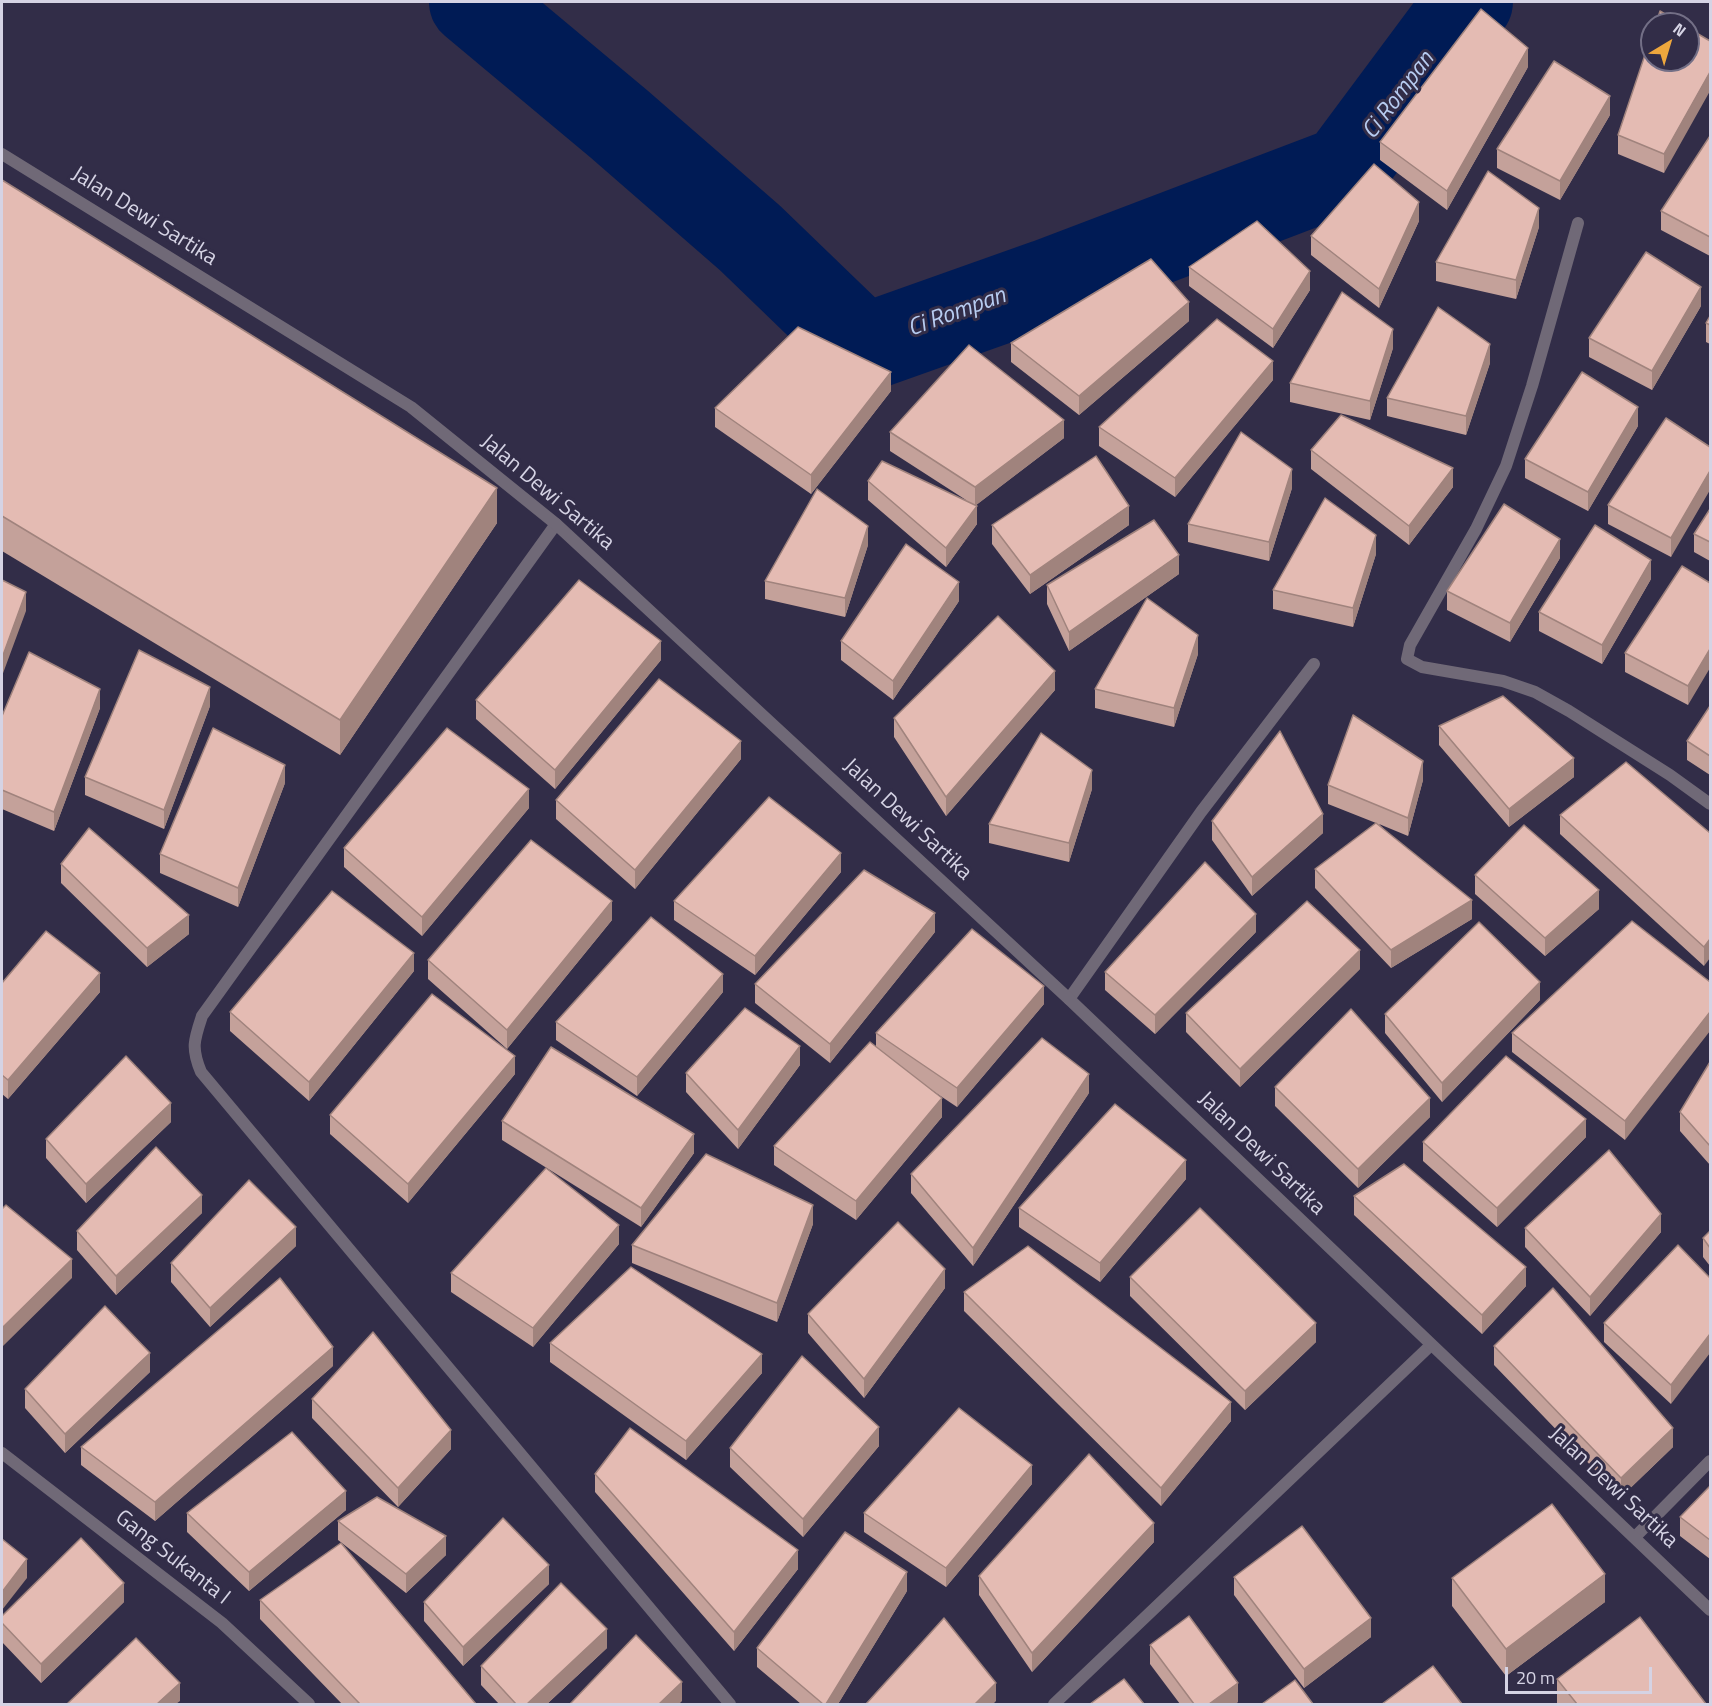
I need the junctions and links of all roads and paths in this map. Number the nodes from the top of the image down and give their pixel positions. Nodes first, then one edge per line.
1 (2, 154) edge
2 (1578, 223) dead end
3 (556, 524) junction
4 (1314, 664) dead end
5 (1710, 804) edge
6 (1069, 999) junction
7 (1431, 1345) junction
8 (2, 1454) edge
9 (1710, 1461) edge
10 (1635, 1537) junction
11 (1710, 1610) edge
12 (309, 1704) edge
13 (730, 1704) edge
14 (1054, 1704) edge

1 - 3 street, Jalan Dewi Sartika
2 - 5 street
3 - 6 street, Jalan Dewi Sartika
3 - 13 street
4 - 6 street
6 - 7 street, Jalan Dewi Sartika
7 - 10 street, Jalan Dewi Sartika
7 - 14 street
8 - 12 street, Gang Sukanta I
9 - 10 street
10 - 11 street, Jalan Dewi Sartika

